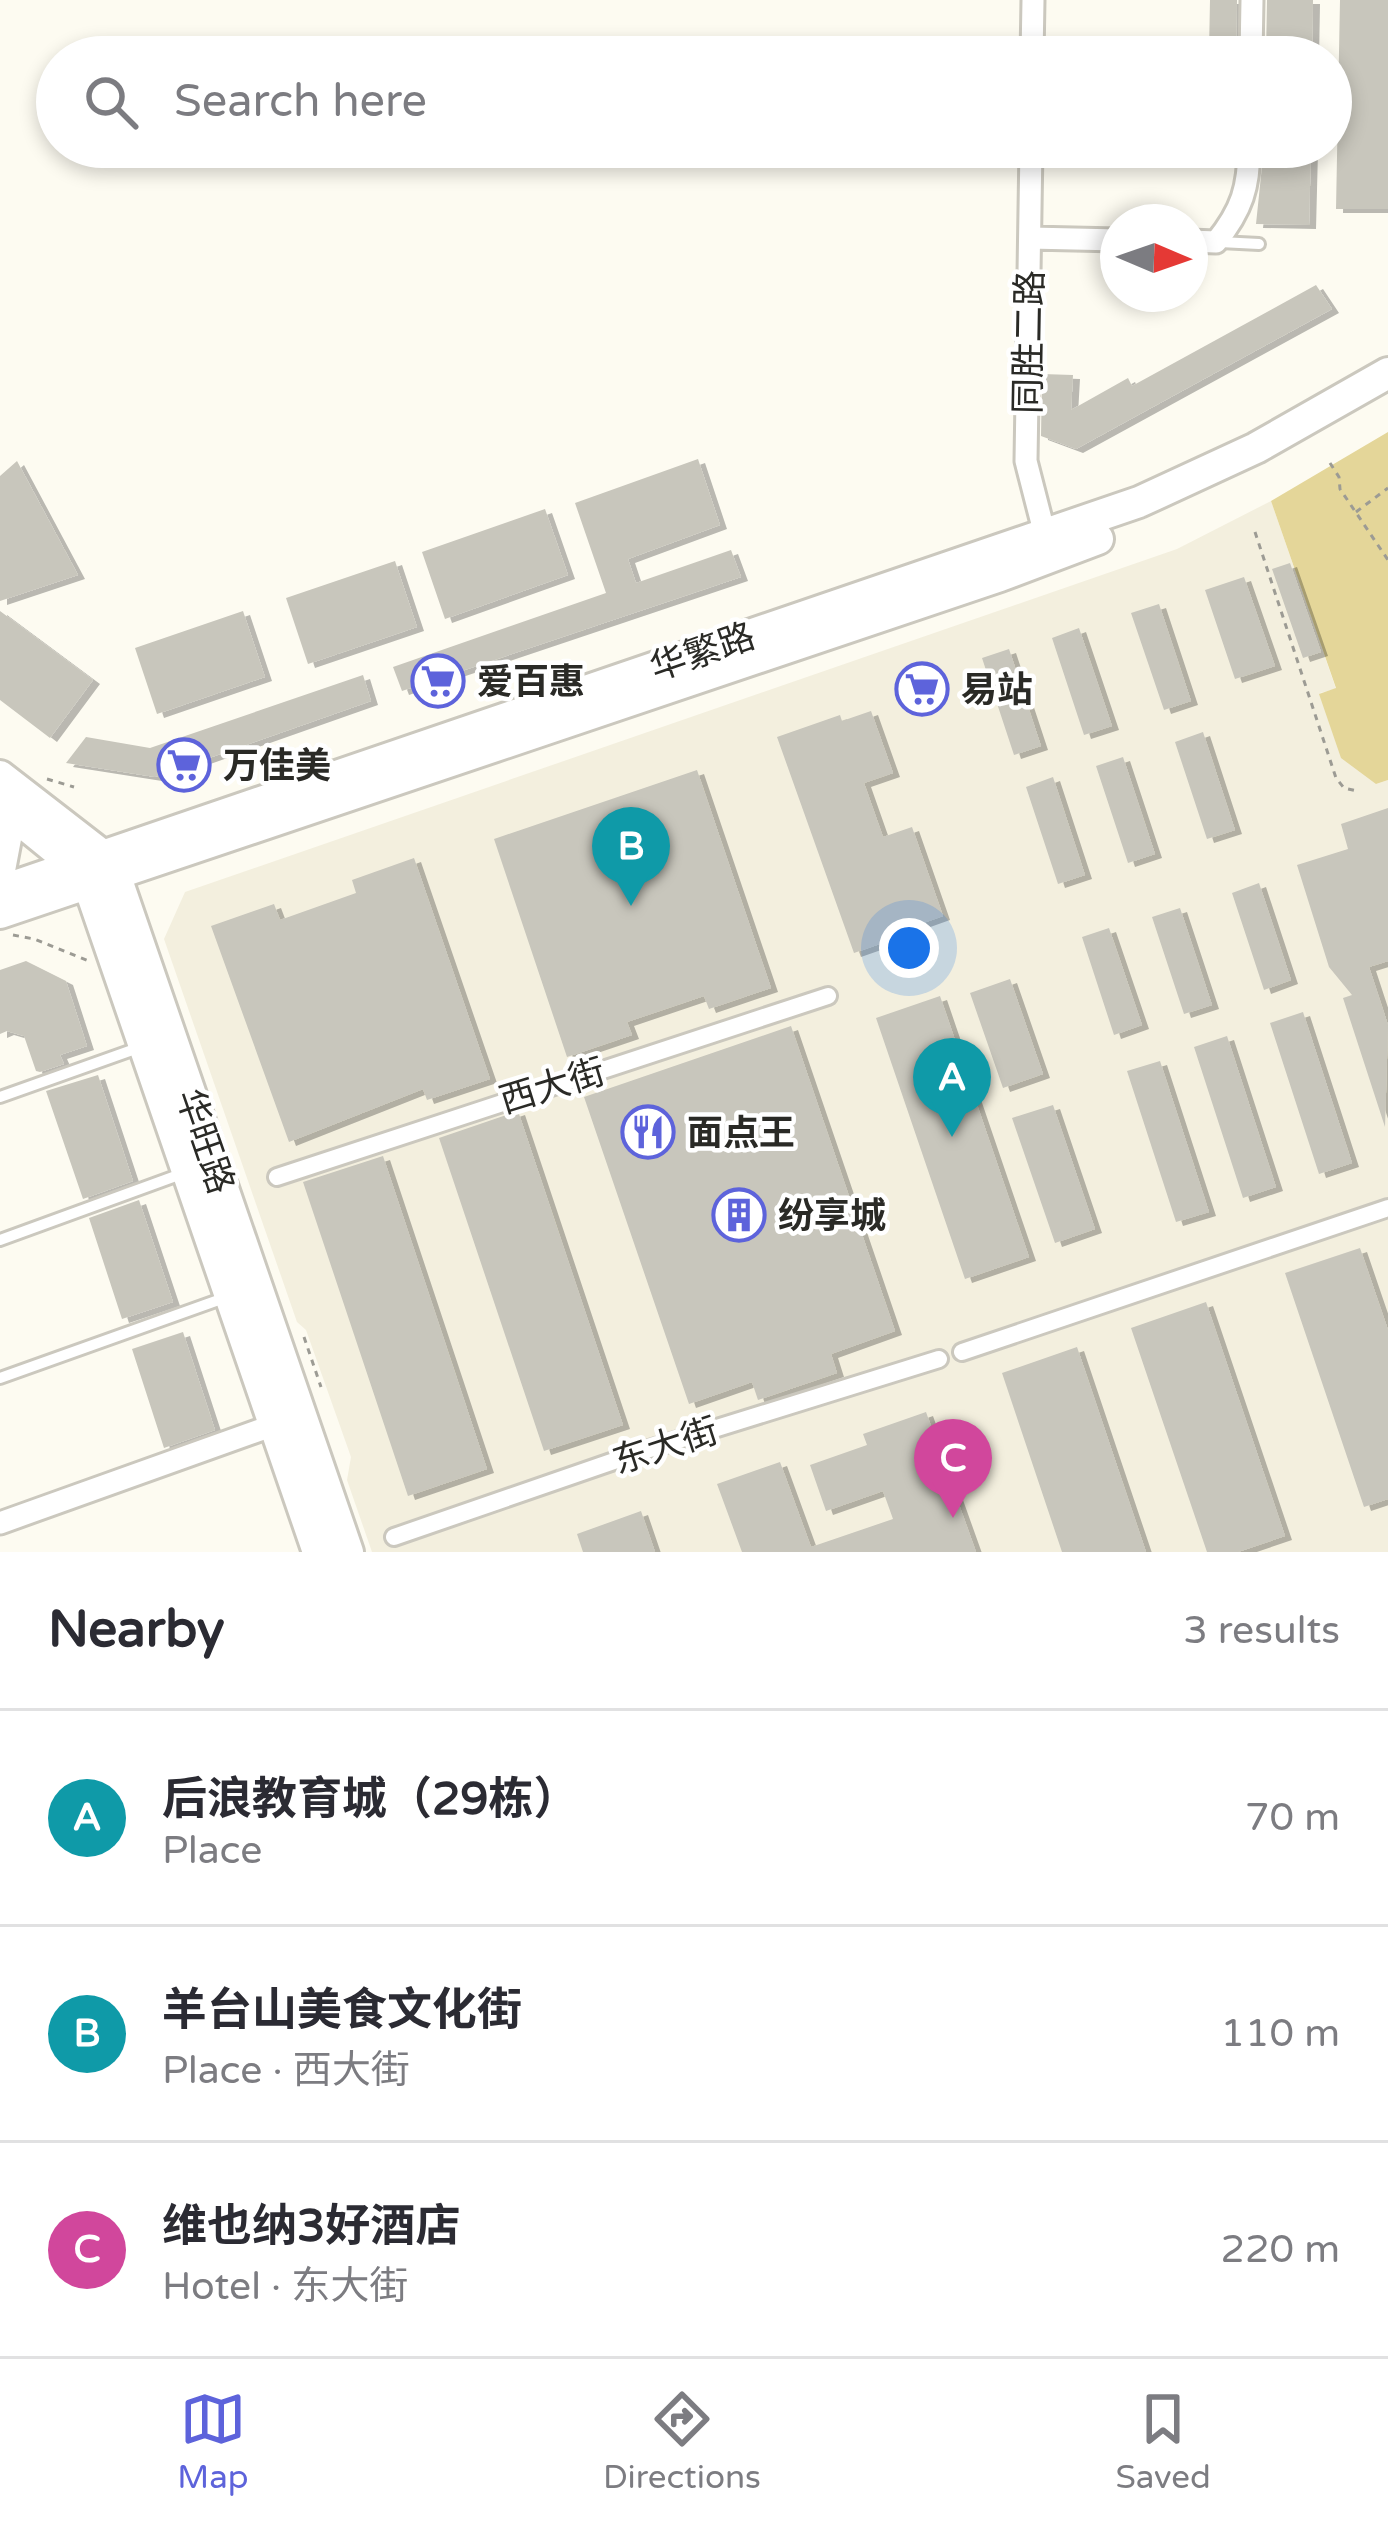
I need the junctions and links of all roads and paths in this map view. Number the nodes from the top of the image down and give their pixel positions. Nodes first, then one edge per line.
1 (1033, 0) edge
2 (1252, 0) edge
3 (1032, 36) edge
4 (1251, 36) edge
5 (1031, 168) edge
6 (1249, 168) edge
7 (1030, 238) junction
8 (1100, 239) edge
9 (1208, 242) edge
10 (1216, 242) junction
11 (1259, 244) dead end
12 (1388, 373) edge
13 (1388, 396) edge
14 (1330, 463) dead end
15 (1388, 488) edge
16 (1355, 513) junction
17 (1255, 532) dead end
18 (1045, 536) junction
19 (1264, 557) junction
20 (1388, 560) edge
21 (1252, 562) dead end
22 (0, 776) edge
23 (1357, 791) dead end
24 (0, 805) edge
25 (95, 869) junction
26 (0, 870) edge
27 (0, 891) edge
28 (3, 924) edge
29 (91, 962) dead end
30 (828, 997) dead end
31 (144, 1046) junction
32 (0, 1097) edge
33 (188, 1172) junction
34 (277, 1177) dead end
35 (1388, 1208) edge
36 (0, 1240) edge
37 (230, 1296) junction
38 (304, 1337) dead end
39 (962, 1352) dead end
40 (939, 1359) dead end
41 (0, 1378) edge
42 (321, 1387) dead end
43 (274, 1424) junction
44 (0, 1523) edge
45 (394, 1537) dead end
46 (318, 1552) edge
47 (349, 1552) edge

1 - 3 street
2 - 4 street
5 - 7 street, 同胜二路
6 - 10 street
7 - 8 street
7 - 18 street, 同胜二路
9 - 10 street
10 - 11 lane
12 - 18 main road, 华繁路
13 - 25 main road, 华繁路
14 - 16 path
15 - 16 path
16 - 20 path
17 - 19 path
18 - 25 main road, 华繁路
19 - 21 path
19 - 23 path
22 - 25 main road
24 - 25 main road
24 - 26 main road
25 - 27 main road, 华繁路
25 - 28 main road, 华繁路
25 - 31 main road, 华旺路
25 - 47 main road, 华旺路
28 - 29 path
30 - 34 street, 西大街
31 - 32 lane
31 - 33 main road, 华旺路
33 - 36 lane
33 - 37 main road, 华旺路
35 - 39 street
37 - 41 lane
37 - 43 main road, 华旺路
38 - 42 path
40 - 45 street, 东大街
43 - 44 street
43 - 46 main road, 华旺路

